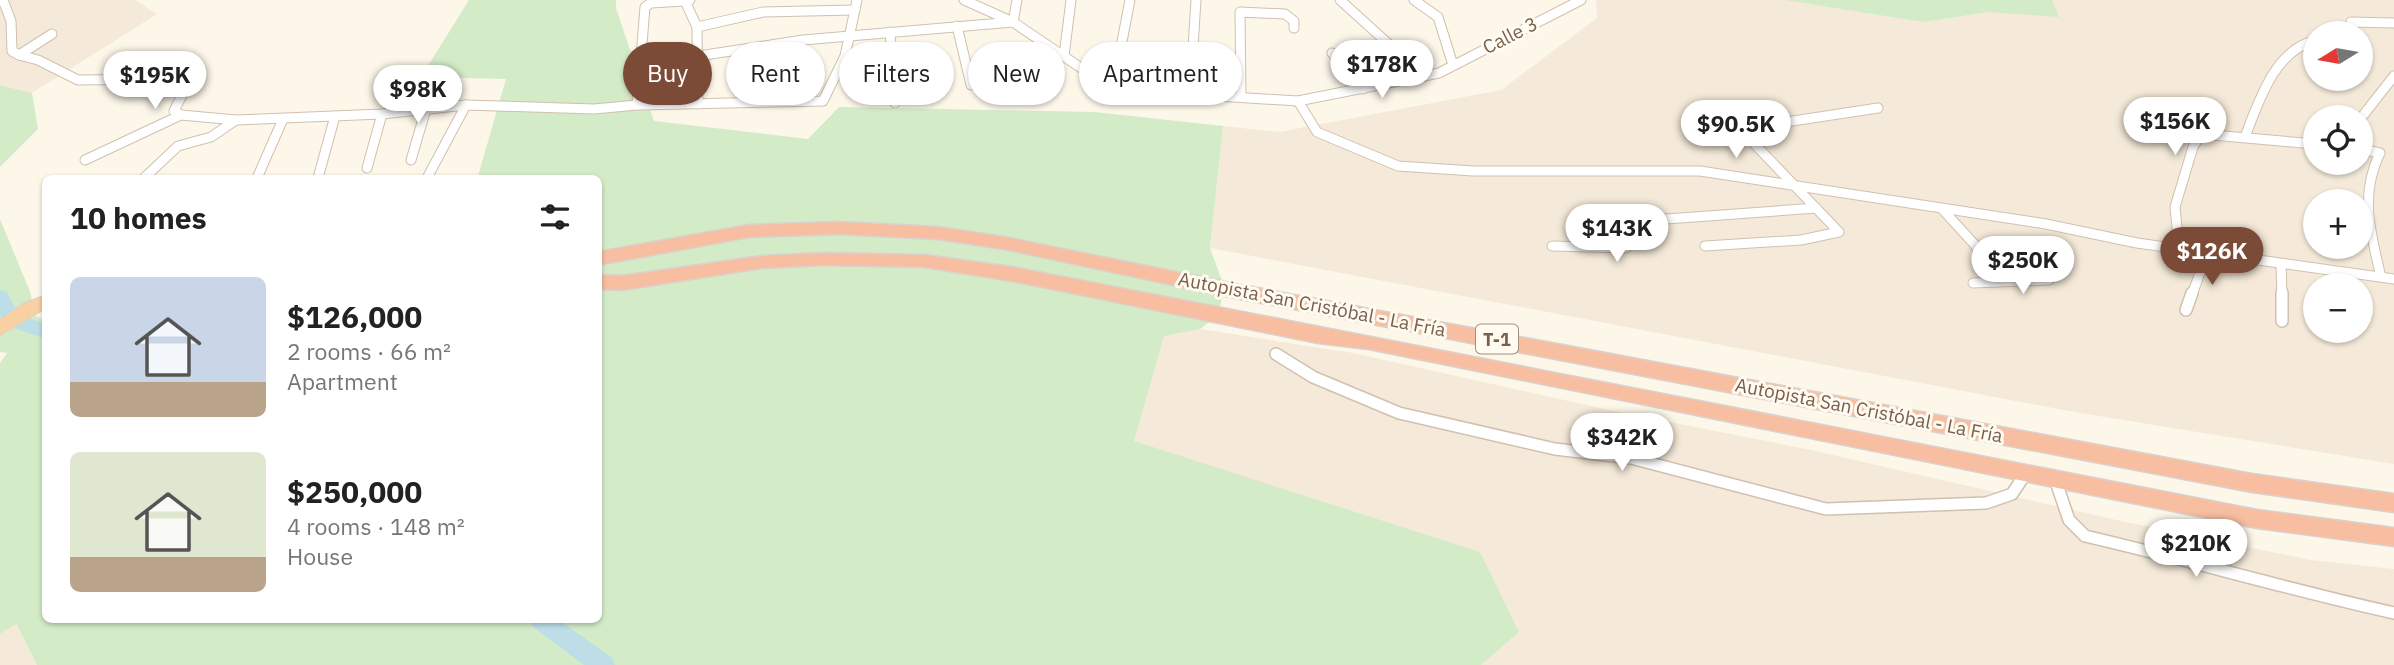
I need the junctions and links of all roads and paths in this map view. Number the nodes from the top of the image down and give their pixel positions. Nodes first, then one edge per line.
1 (3, 0) edge
2 (857, 0) edge
3 (964, 0) edge
4 (1017, 0) edge
5 (1071, 0) edge
6 (1130, 0) edge
7 (1196, 0) edge
8 (1340, 0) edge
9 (1414, 0) edge
10 (1581, 0) edge
11 (688, 1) edge
12 (855, 10) junction
13 (1013, 22) junction
14 (2373, 23) edge
15 (2394, 23) edge
16 (957, 26) junction
17 (697, 27) junction
18 (1294, 28) dead end
19 (890, 32) junction
20 (52, 34) dead end
21 (851, 36) junction
22 (642, 42) edge
23 (698, 42) edge
24 (891, 42) edge
25 (1043, 42) edge
26 (1122, 42) edge
27 (1193, 42) edge
28 (1240, 42) edge
29 (2303, 45) edge
30 (1065, 48) edge
31 (1332, 53) dead end
32 (712, 54) edge
33 (19, 55) junction
34 (1453, 65) junction
35 (968, 72) edge
36 (1424, 76) junction
37 (2394, 76) edge
38 (1363, 89) junction
39 (1242, 95) edge
40 (1298, 101) junction
41 (712, 104) edge
42 (466, 105) junction
43 (630, 105) edge
44 (2371, 105) edge
45 (1878, 108) dead end
46 (426, 109) junction
47 (382, 114) junction
48 (181, 115) junction
49 (335, 116) junction
50 (283, 119) junction
51 (236, 120) junction
52 (2245, 137) junction
53 (2303, 143) edge
54 (2373, 152) edge
55 (85, 160) dead end
56 (411, 160) dead end
57 (2373, 165) edge
58 (367, 168) dead end
59 (147, 175) edge
60 (258, 175) edge
61 (319, 175) edge
62 (429, 175) edge
63 (2370, 175) edge
64 (1795, 183) junction
65 (1816, 208) junction
66 (1943, 210) junction
67 (1552, 246) dead end
68 (1705, 246) dead end
69 (2179, 248) junction
70 (2207, 253) junction
71 (602, 258) edge
72 (2281, 264) junction
73 (2381, 277) junction
74 (2394, 279) edge
75 (2049, 280) dead end
76 (602, 282) edge
77 (1996, 282) junction
78 (1973, 283) dead end
79 (42, 303) edge
80 (2186, 310) dead end
81 (2282, 321) dead end
82 (8, 323) edge
83 (1276, 354) dead end
84 (2026, 473) junction
85 (2055, 479) junction
86 (2394, 503) edge
87 (2394, 537) edge
88 (2394, 613) edge

1 - 33 street
2 - 12 street
3 - 13 street, Calle 3
4 - 13 street
5 - 30 street
6 - 26 street
7 - 27 street
8 - 36 street
9 - 34 street
10 - 34 street, Calle 3
11 - 17 street
11 - 22 street
12 - 17 street
12 - 21 street
13 - 16 street
13 - 25 street, Calle 3
14 - 15 street
16 - 19 street
16 - 35 street
17 - 23 street
18 - 28 street
19 - 21 street
19 - 24 street
20 - 33 street
21 - 32 street
21 - 41 street
29 - 52 street
31 - 38 street
33 - 48 street
34 - 36 street, Calle 3
36 - 38 street, Calle 3
37 - 44 street
38 - 40 street, Calle 3
39 - 40 street, Calle 3
40 - 64 street
42 - 43 street
42 - 46 street
42 - 62 street
45 - 64 street
46 - 47 street
46 - 56 street
47 - 49 street
47 - 58 street
48 - 51 street
48 - 55 street
49 - 50 street
49 - 61 street
50 - 51 street
50 - 60 street
51 - 59 street
52 - 53 street
52 - 69 street
54 - 57 street
63 - 73 street
64 - 65 street
64 - 66 street
65 - 67 street
65 - 68 street
66 - 69 street
66 - 77 street
69 - 70 street
70 - 72 street
70 - 80 street
71 - 86 highway, Autopista San Cristóbal - La Fría / T-1
72 - 73 street
72 - 81 street
73 - 74 street
75 - 77 street
76 - 84 highway, Autopista San Cristóbal - La Fría / T-1
77 - 78 street
79 - 82 highway
83 - 84 street
84 - 85 highway, Autopista San Cristóbal - La Fría / T-1
85 - 87 highway, Autopista San Cristóbal - La Fría / T-1
85 - 88 street

